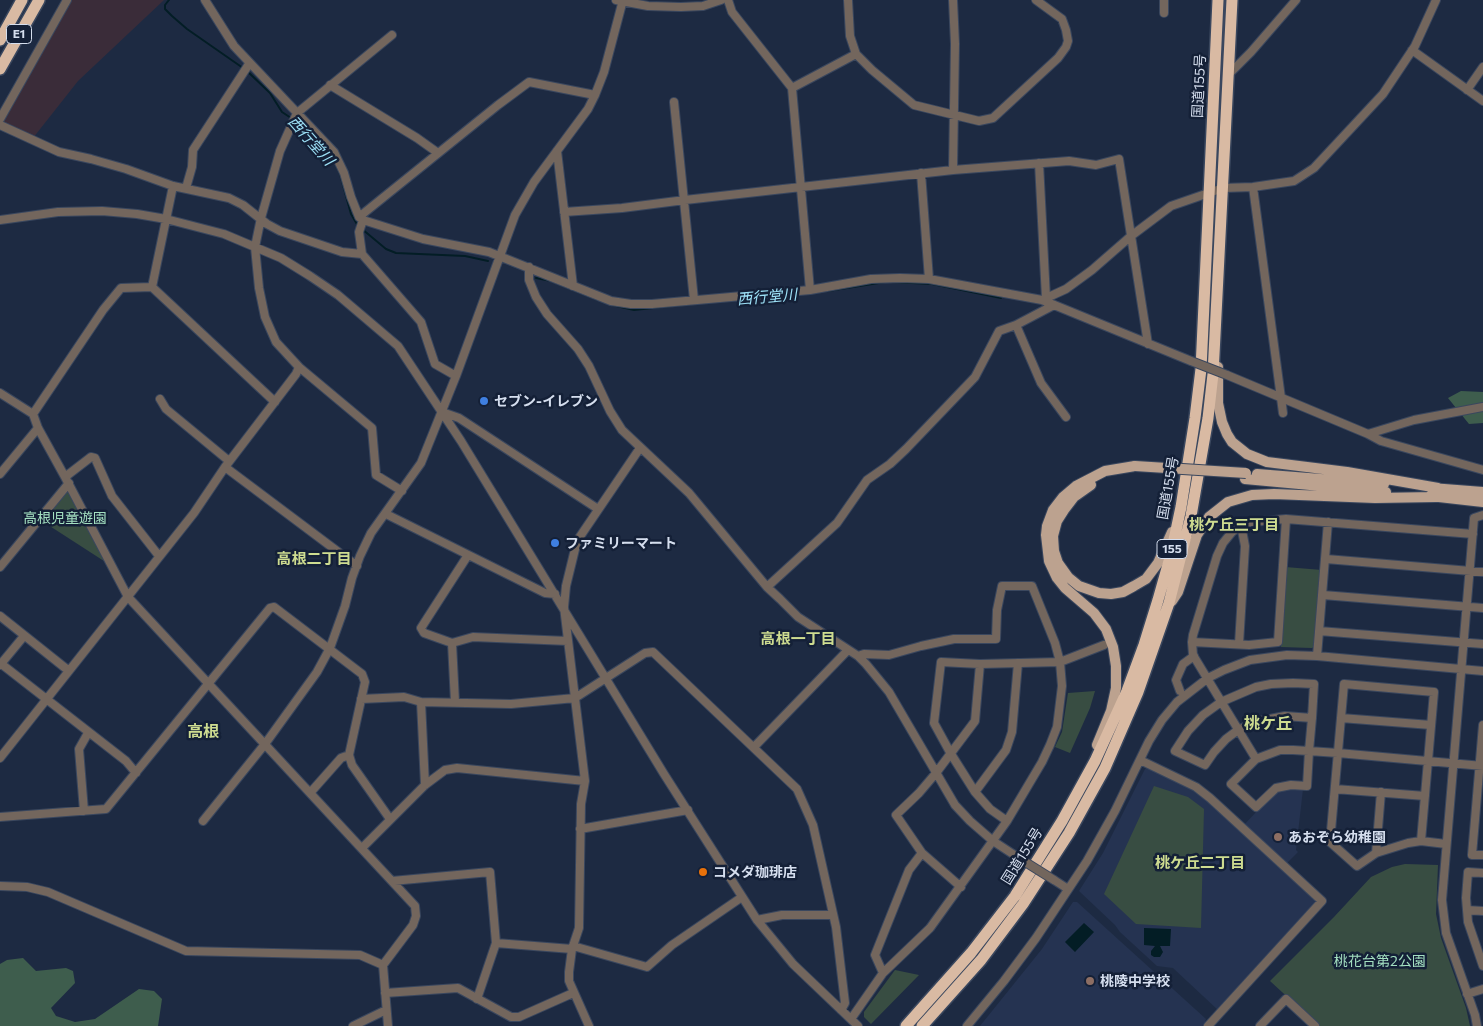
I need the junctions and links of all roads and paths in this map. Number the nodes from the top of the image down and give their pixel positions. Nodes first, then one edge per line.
1 (22, 0) edge
2 (39, 0) edge
3 (67, 0) edge
4 (205, 0) edge
5 (721, 0) edge
6 (728, 0) edge
7 (848, 0) edge
8 (954, 0) edge
9 (1036, 0) edge
10 (1164, 0) edge
11 (1218, 0) edge
12 (1232, 0) edge
13 (1296, 0) edge
14 (1436, 0) edge
15 (621, 1) edge
16 (1164, 13) dead end
17 (392, 34) dead end
18 (0, 40) edge
19 (1412, 50) junction
20 (856, 54) junction
21 (1483, 67) edge
22 (247, 68) junction
23 (0, 69) edge
24 (1228, 75) junction
25 (330, 85) junction
26 (792, 88) junction
27 (1467, 90) junction
28 (596, 95) junction
29 (1483, 101) edge
30 (674, 102) dead end
31 (954, 115) junction
32 (294, 118) junction
33 (0, 119) edge
34 (0, 125) edge
35 (556, 151) junction
36 (438, 153) junction
37 (1039, 163) junction
38 (953, 170) junction
39 (921, 173) junction
40 (173, 186) junction
41 (802, 187) junction
42 (1253, 187) junction
43 (186, 188) junction
44 (1222, 188) junction
45 (1209, 192) junction
46 (685, 200) junction
47 (564, 212) junction
48 (261, 218) junction
49 (361, 218) junction
50 (166, 219) junction
51 (0, 220) edge
52 (1131, 236) junction
53 (255, 247) junction
54 (362, 254) junction
55 (501, 256) junction
56 (529, 273) junction
57 (928, 279) junction
58 (573, 286) junction
59 (152, 287) junction
60 (1218, 288) junction
61 (810, 290) junction
62 (1044, 299) junction
63 (694, 300) junction
64 (1054, 305) junction
65 (1016, 325) junction
66 (1148, 344) junction
67 (299, 367) junction
68 (456, 376) junction
69 (0, 393) edge
70 (1281, 398) junction
71 (160, 399) dead end
72 (275, 402) junction
73 (1483, 407) edge
74 (442, 412) junction
75 (1283, 413) dead end
76 (33, 414) junction
77 (1066, 417) dead end
78 (38, 428) junction
79 (1368, 434) junction
80 (640, 448) junction
81 (227, 464) junction
82 (1135, 469) junction
83 (1483, 470) edge
84 (0, 474) edge
85 (67, 480) junction
86 (402, 491) junction
87 (1437, 492) junction
88 (1483, 492) edge
89 (1483, 502) edge
90 (1181, 507) junction
91 (598, 509) junction
92 (386, 514) junction
93 (1483, 515) edge
94 (1286, 519) junction
95 (1328, 522) junction
96 (1240, 525) junction
97 (1473, 534) junction
98 (468, 555) junction
99 (160, 556) junction
100 (1326, 559) junction
101 (0, 566) edge
102 (356, 566) junction
103 (1470, 571) junction
104 (1483, 572) edge
105 (767, 587) junction
106 (555, 594) junction
107 (1323, 595) junction
108 (128, 597) junction
109 (564, 607) junction
110 (1467, 607) junction
111 (1483, 608) edge
112 (1166, 612) junction
113 (0, 616) edge
114 (1319, 630) junction
115 (24, 636) junction
116 (568, 641) junction
117 (1192, 642) junction
118 (452, 643) junction
119 (1464, 643) junction
120 (1239, 644) junction
121 (1483, 644) edge
122 (1104, 645) dead end
123 (330, 648) junction
124 (848, 650) junction
125 (858, 656) junction
126 (1194, 656) junction
127 (1318, 656) junction
128 (1060, 662) junction
129 (1018, 663) junction
130 (0, 664) edge
131 (980, 664) junction
132 (1462, 670) junction
133 (69, 671) junction
134 (1483, 671) edge
135 (606, 677) junction
136 (1208, 678) junction
137 (208, 684) junction
138 (1180, 691) dead end
139 (575, 698) junction
140 (361, 699) junction
141 (46, 700) junction
142 (421, 702) junction
143 (455, 702) junction
144 (1221, 702) junction
145 (1312, 718) junction
146 (1341, 718) junction
147 (1431, 725) junction
148 (1483, 725) edge
149 (1238, 730) junction
150 (1483, 730) edge
151 (88, 733) junction
152 (265, 744) junction
153 (754, 747) junction
154 (1309, 751) junction
155 (1338, 753) junction
156 (951, 754) junction
157 (349, 755) junction
158 (0, 758) edge
159 (1256, 759) junction
160 (1140, 760) junction
161 (1428, 762) junction
162 (1453, 763) junction
163 (1481, 766) edge
164 (936, 773) junction
165 (136, 774) junction
166 (585, 781) junction
167 (425, 785) junction
168 (1335, 788) junction
169 (975, 792) junction
170 (1381, 792) junction
171 (310, 793) junction
172 (1425, 796) junction
173 (1480, 798) edge
174 (688, 810) junction
175 (84, 811) junction
176 (0, 817) edge
177 (390, 819) junction
178 (204, 821) dead end
179 (1007, 821) junction
180 (1062, 821) junction
181 (580, 829) junction
182 (993, 841) junction
183 (1421, 841) junction
184 (1446, 844) junction
185 (362, 848) junction
186 (922, 853) junction
187 (1376, 854) junction
188 (1483, 855) edge
189 (1483, 873) edge
190 (392, 881) junction
191 (0, 886) edge
192 (961, 887) junction
193 (1068, 889) junction
194 (742, 897) junction
195 (1467, 910) junction
196 (1483, 911) edge
197 (832, 915) junction
198 (757, 920) junction
199 (496, 943) junction
200 (573, 948) junction
201 (1480, 948) edge
202 (383, 965) junction
203 (1483, 966) edge
204 (883, 973) junction
205 (1483, 990) edge
206 (385, 993) junction
207 (574, 993) junction
208 (1467, 994) junction
209 (477, 999) junction
210 (386, 1010) junction
211 (841, 1010) junction
212 (850, 1018) junction
213 (353, 1026) edge
214 (388, 1026) edge
215 (589, 1026) edge
216 (846, 1026) edge
217 (858, 1026) edge
218 (906, 1026) edge
219 (922, 1026) edge
220 (967, 1026) edge
221 (1208, 1026) edge
222 (1260, 1026) edge
223 (1315, 1026) edge
224 (1477, 1026) edge

1 - 18 highway, E1
2 - 23 highway, E1
3 - 33 street
4 - 22 street
5 - 15 street
6 - 26 street
7 - 20 street
8 - 31 street
9 - 31 street
10 - 16 street
11 - 45 highway, 国道155号 / 155
12 - 24 highway, 国道155号 / 155
13 - 24 street
14 - 19 street
15 - 28 street
17 - 25 street
19 - 27 street
19 - 42 street
20 - 26 street
20 - 31 street
21 - 27 street
22 - 32 street
22 - 43 street
24 - 44 highway, 国道155号 / 155
25 - 32 street
25 - 36 street
26 - 41 street
27 - 29 street
28 - 35 street
28 - 36 street
30 - 46 street
31 - 38 street
32 - 48 street
32 - 49 street
34 - 40 street
35 - 47 street
35 - 55 street
36 - 49 street
37 - 38 street
37 - 52 street
37 - 62 street
38 - 39 street
39 - 41 street
39 - 57 street
40 - 43 street
40 - 50 street
41 - 46 street
41 - 61 street
42 - 44 street
42 - 70 street
43 - 48 street
44 - 45 street
44 - 60 highway, 国道155号 / 155
45 - 52 street
45 - 90 highway, 国道155号 / 155
46 - 47 street
46 - 63 street
47 - 58 street
48 - 53 street
48 - 54 street
49 - 54 street
49 - 55 street
50 - 51 street
50 - 53 street
50 - 59 street
52 - 62 street
52 - 66 street
53 - 67 street
53 - 74 street
54 - 68 street
55 - 56 street
55 - 68 street
56 - 58 street
56 - 80 street
57 - 61 street
57 - 62 street
58 - 63 street
59 - 72 street
59 - 76 street
60 - 87 main road
60 - 112 highway, 国道155号 / 155
61 - 63 street
62 - 64 street
64 - 65 street
64 - 66 street
65 - 77 street
65 - 105 street
66 - 70 street, bridge
67 - 72 street
67 - 86 street
68 - 74 street
69 - 76 street
70 - 75 street
70 - 79 street
71 - 81 street
72 - 81 street
73 - 79 street
74 - 86 street
74 - 91 street
74 - 106 street
76 - 78 street
78 - 84 street
78 - 85 street
79 - 83 street
80 - 91 street
80 - 105 street
81 - 99 street
81 - 102 street
82 - 87 main road
82 - 90 main road
82 - 180 main road
85 - 99 street
85 - 101 street
85 - 108 street
86 - 92 street
87 - 88 main road
87 - 89 main road
87 - 112 main road
90 - 180 highway, 国道155号 / 155
91 - 109 street
92 - 98 street
92 - 102 street
93 - 97 street
94 - 95 street
94 - 96 street
94 - 120 street
95 - 97 street
95 - 100 street
96 - 117 street
96 - 120 street
97 - 103 street
98 - 106 street
98 - 118 street
99 - 108 street
100 - 103 street
100 - 107 street
102 - 123 street
103 - 104 street
103 - 110 street
105 - 124 street
106 - 109 street
107 - 110 street
107 - 114 street
108 - 133 street
108 - 137 street
109 - 116 street
109 - 135 street
110 - 111 street
110 - 119 street
112 - 219 highway, 国道155号 / 155
113 - 115 street
114 - 119 street
114 - 127 street
115 - 130 street
115 - 133 street
116 - 118 street
116 - 139 street
117 - 120 street
117 - 126 street
118 - 143 street
119 - 121 street
119 - 132 street
122 - 128 street
123 - 137 street
123 - 140 street
123 - 152 street
124 - 125 street
124 - 153 street
125 - 128 street
125 - 164 street
126 - 136 street
126 - 138 street
127 - 132 street
127 - 136 street
128 - 129 street
128 - 179 street
129 - 131 street
129 - 169 street
130 - 141 street
131 - 156 street
131 - 156 street
132 - 134 street
132 - 162 street
133 - 141 street
135 - 139 street
135 - 153 street
135 - 174 street
136 - 144 street
136 - 160 street
137 - 152 street
137 - 165 street
139 - 143 street
139 - 166 street
140 - 142 street
140 - 157 street
141 - 151 street
141 - 158 street
142 - 143 street
142 - 167 street
144 - 145 street
144 - 149 street
144 - 149 street
145 - 149 street
145 - 154 street
146 - 147 street
146 - 147 street
146 - 155 street
147 - 161 street
148 - 150 street
149 - 159 street
150 - 163 street
151 - 165 street
151 - 175 street
152 - 171 street
152 - 178 street
153 - 197 street
154 - 155 street
154 - 159 street
154 - 159 street
155 - 161 street
155 - 168 street
156 - 164 street
156 - 169 street
157 - 171 street
157 - 177 street
160 - 193 street
160 - 221 street
161 - 162 street
161 - 172 street
162 - 163 street
162 - 184 street
163 - 173 street
164 - 182 street
164 - 186 street
165 - 175 street
166 - 167 street
166 - 181 street
167 - 177 street
168 - 170 street
168 - 187 street
169 - 179 street
170 - 172 street
170 - 187 street
171 - 185 street
172 - 183 street
173 - 188 street
174 - 181 street
174 - 194 street
175 - 176 street
177 - 185 street
179 - 182 street
180 - 218 highway, 国道155号 / 155
181 - 200 street
182 - 192 street
182 - 193 street, bridge
183 - 184 street
183 - 187 street
184 - 208 street
185 - 190 street
186 - 192 street
186 - 204 street
189 - 195 street
190 - 199 street
190 - 202 street
191 - 202 street
192 - 204 street
193 - 220 street
194 - 198 street
194 - 200 street
195 - 196 street
195 - 201 street
197 - 198 street
197 - 211 street
198 - 211 street
199 - 200 street
199 - 209 street
200 - 207 street
201 - 203 street
202 - 206 street
204 - 212 street
205 - 208 street
206 - 209 street
206 - 210 street
207 - 209 street
207 - 215 street
208 - 224 street
210 - 213 street
210 - 214 street
211 - 212 street
212 - 216 street
212 - 217 street
222 - 223 street

